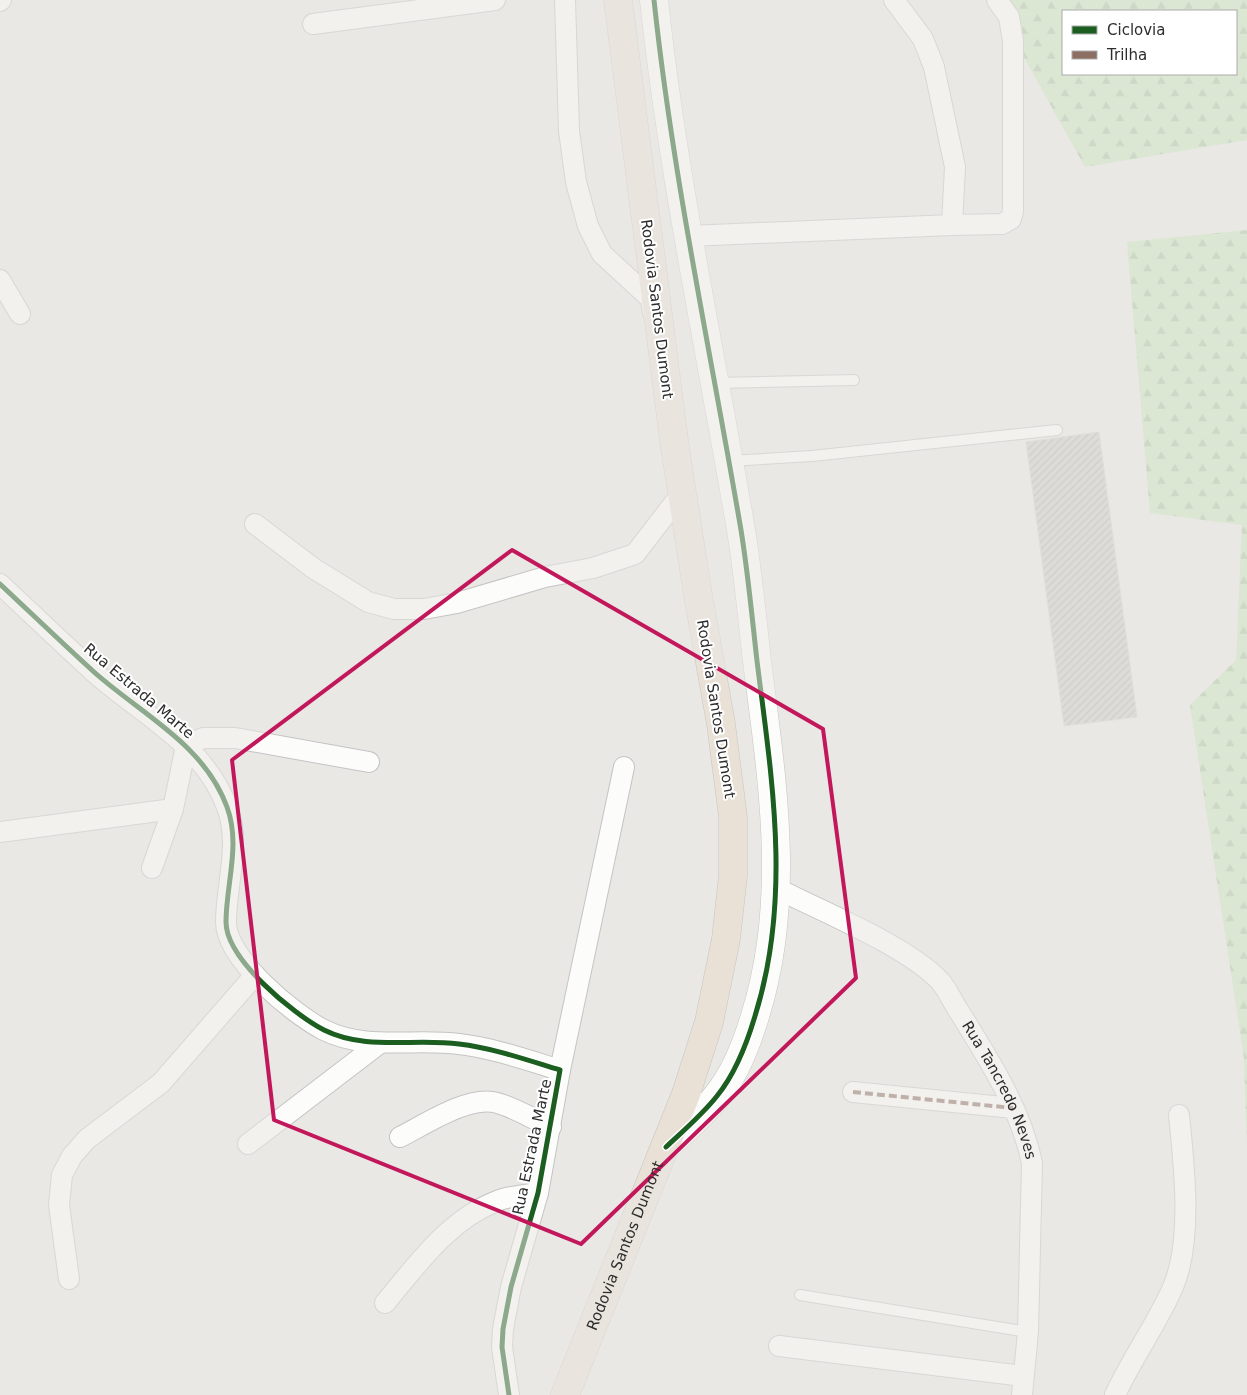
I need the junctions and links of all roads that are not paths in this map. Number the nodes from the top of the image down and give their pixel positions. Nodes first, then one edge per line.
1 (495, 0) edge
2 (565, 0) edge
3 (618, 0) edge
4 (654, 0) edge
5 (894, 0) edge
6 (998, 0) edge
7 (313, 24) dead end
8 (952, 225) junction
9 (689, 236) junction
10 (0, 280) edge
11 (20, 314) dead end
12 (854, 380) dead end
13 (713, 384) junction
14 (1057, 430) dead end
15 (675, 448) junction
16 (728, 461) junction
17 (682, 493) junction
18 (255, 524) dead end
19 (0, 584) edge
20 (186, 746) junction
21 (369, 762) dead end
22 (624, 767) dead end
23 (173, 809) junction
24 (0, 832) edge
25 (152, 868) dead end
26 (778, 889) junction
27 (255, 975) junction
28 (380, 1043) junction
29 (560, 1070) junction
30 (853, 1092) dead end
31 (1013, 1108) junction
32 (1179, 1115) dead end
33 (551, 1127) junction
34 (400, 1137) dead end
35 (248, 1144) dead end
36 (666, 1147) junction
37 (538, 1192) junction
38 (69, 1279) dead end
39 (800, 1295) dead end
40 (385, 1303) dead end
41 (1028, 1332) junction
42 (780, 1346) dead end
43 (1022, 1386) edge
44 (509, 1395) edge
45 (565, 1395) edge
46 (1115, 1395) edge

1 - 7 street
2 - 15 street
3 - 15 highway, Rodovia Santos Dumont
4 - 9 street
5 - 8 street
6 - 8 street
8 - 9 street
9 - 13 street
10 - 11 street
12 - 13 lane
13 - 16 street
14 - 16 lane
15 - 17 highway, Rodovia Santos Dumont
16 - 26 street
17 - 18 street
17 - 36 highway, Rodovia Santos Dumont
19 - 20 street, Rua Estrada Marte
20 - 21 street
20 - 23 street
20 - 27 street, Rua Estrada Marte
22 - 29 street
23 - 24 street
23 - 25 street
26 - 31 street, Rua Tancredo Neves
26 - 36 street
27 - 28 street, Rua Estrada Marte
27 - 38 street
28 - 29 street, Rua Estrada Marte
28 - 35 street
29 - 33 street, Rua Estrada Marte
30 - 31 street
31 - 41 street, Rua Tancredo Neves
32 - 46 street
33 - 34 street
33 - 37 street, Rua Estrada Marte
36 - 45 highway, Rodovia Santos Dumont
37 - 40 street
37 - 44 street, Rua Estrada Marte
39 - 41 lane
41 - 43 street, Rua Tancredo Neves
42 - 43 street

